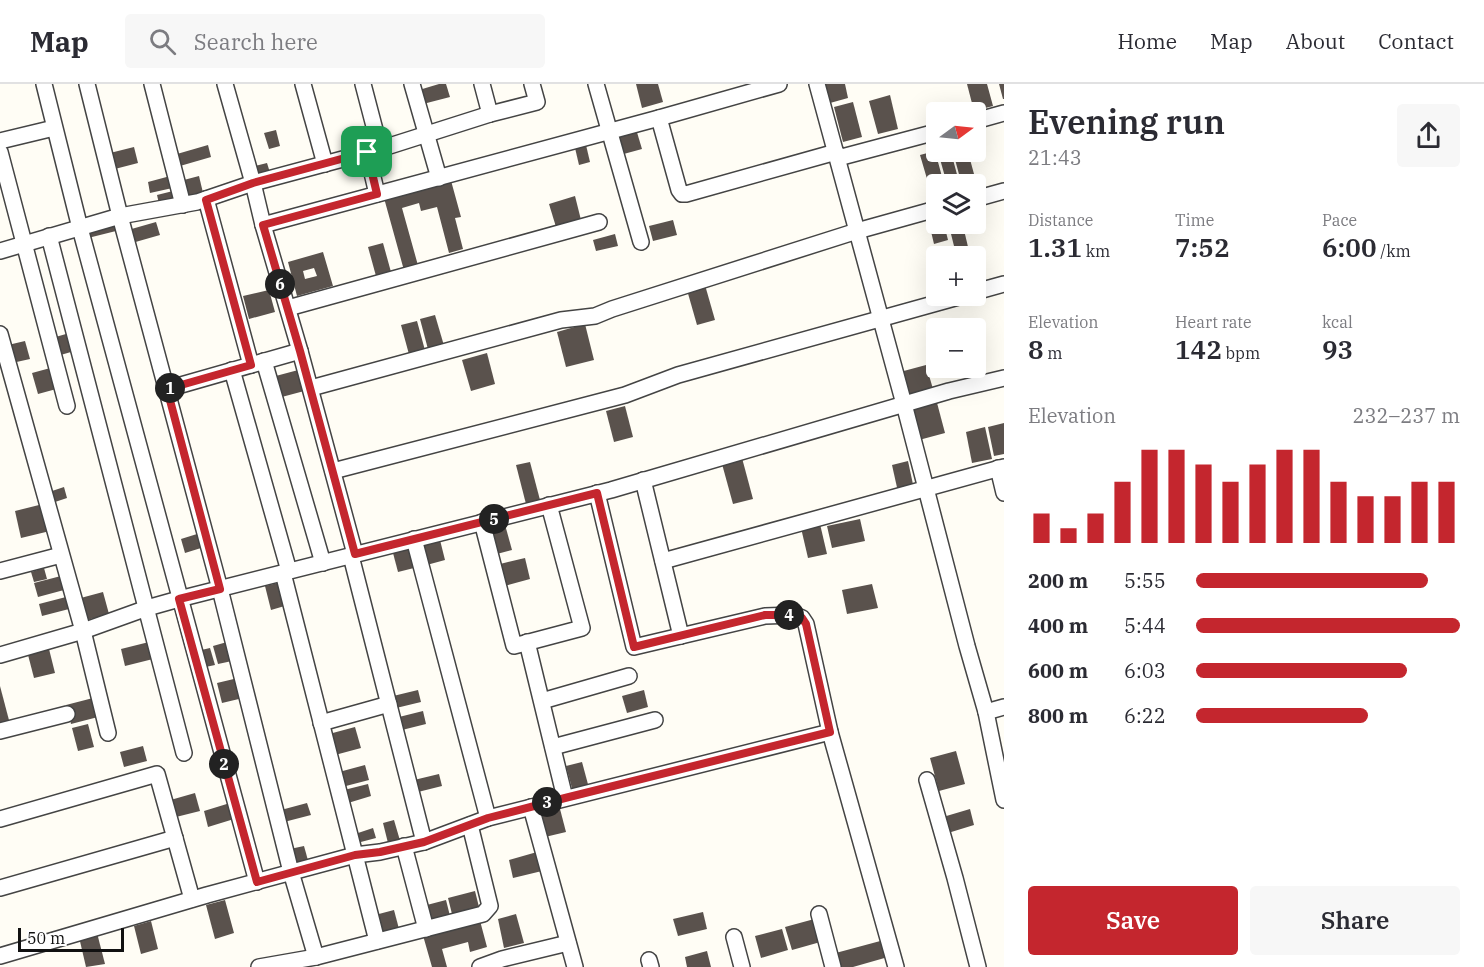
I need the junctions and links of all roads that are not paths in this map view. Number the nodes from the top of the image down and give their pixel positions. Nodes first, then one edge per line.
1 (44, 84) edge
2 (87, 84) edge
3 (152, 84) edge
4 (225, 84) edge
5 (303, 84) edge
6 (363, 84) edge
7 (412, 84) edge
8 (482, 84) edge
9 (532, 84) edge
10 (596, 84) edge
11 (779, 84) edge
12 (817, 84) edge
13 (1004, 113) edge
14 (490, 114) junction
15 (659, 118) junction
16 (986, 118) edge
17 (54, 128) junction
18 (610, 131) junction
19 (427, 134) junction
20 (926, 134) edge
21 (0, 141) edge
22 (373, 151) junction
23 (0, 152) edge
24 (837, 155) junction
25 (325, 164) junction
26 (439, 178) junction
27 (253, 183) junction
28 (1004, 191) edge
29 (377, 194) junction
30 (986, 196) edge
31 (206, 200) junction
32 (183, 205) junction
33 (926, 212) edge
34 (120, 216) junction
35 (599, 222) dead end
36 (263, 225) junction
37 (80, 228) junction
38 (857, 231) junction
39 (50, 236) junction
40 (640, 242) dead end
41 (24, 244) junction
42 (0, 251) edge
43 (1004, 284) edge
44 (986, 289) edge
45 (926, 306) edge
46 (288, 308) junction
47 (880, 318) junction
48 (0, 334) edge
49 (300, 351) junction
50 (258, 363) junction
51 (232, 370) junction
52 (1004, 378) edge
53 (310, 388) junction
54 (167, 389) junction
55 (904, 404) junction
56 (67, 406) dead end
57 (1001, 468) edge
58 (333, 471) junction
59 (643, 480) junction
60 (926, 489) junction
61 (597, 493) junction
62 (1004, 493) edge
63 (549, 505) junction
64 (482, 522) junction
65 (414, 539) junction
66 (61, 555) junction
67 (353, 555) junction
68 (663, 561) junction
69 (324, 562) junction
70 (0, 571) edge
71 (286, 572) junction
72 (220, 589) junction
73 (179, 599) junction
74 (147, 608) junction
75 (82, 631) junction
76 (681, 636) junction
77 (527, 642) junction
78 (0, 654) edge
79 (629, 676) dead end
80 (542, 701) junction
81 (389, 704) junction
82 (1004, 707) edge
83 (986, 712) junction
84 (66, 714) dead end
85 (655, 720) dead end
86 (321, 723) junction
87 (0, 731) edge
88 (830, 732) junction
89 (108, 733) dead end
90 (553, 747) junction
91 (184, 753) dead end
92 (927, 780) dead end
93 (565, 798) junction
94 (1004, 800) edge
95 (531, 807) junction
96 (488, 818) junction
97 (0, 819) edge
98 (470, 825) junction
99 (175, 838) junction
100 (424, 842) junction
101 (404, 846) junction
102 (355, 855) junction
103 (291, 872) junction
104 (257, 882) junction
105 (0, 888) edge
106 (192, 900) junction
107 (819, 914) dead end
108 (426, 929) junction
109 (734, 937) dead end
110 (377, 941) junction
111 (568, 943) junction
112 (0, 956) edge
113 (316, 957) junction
114 (503, 963) edge
115 (259, 967) edge
116 (480, 967) edge
117 (575, 967) edge
118 (742, 967) edge
119 (832, 967) edge
120 (896, 967) edge
121 (978, 967) edge

1 - 17 street
2 - 34 street
3 - 32 street
4 - 27 street
5 - 25 street
6 - 22 street
7 - 19 street
8 - 14 street
9 - 14 street
10 - 18 street
11 - 15 street
12 - 24 street
13 - 16 street
14 - 19 street
15 - 18 street
15 - 24 street
17 - 21 street
17 - 37 street
18 - 26 street
18 - 40 street
19 - 22 street
19 - 26 street
20 - 24 street
22 - 25 street
22 - 29 street
23 - 41 street
24 - 38 street
25 - 27 street
26 - 29 street
27 - 31 street
27 - 36 street
28 - 30 street
29 - 36 street
31 - 32 street
31 - 50 street
32 - 34 street
33 - 38 street
34 - 37 street
34 - 54 street
35 - 46 street
36 - 46 street
37 - 39 street
37 - 73 street
38 - 47 street
38 - 53 street
39 - 41 street
39 - 74 street
41 - 42 street
41 - 56 street
43 - 44 street
45 - 47 street
46 - 49 street
47 - 55 street
47 - 58 street
48 - 66 street
49 - 50 street
49 - 53 street
50 - 51 street
50 - 69 street
51 - 54 street
51 - 71 street
52 - 55 street
53 - 58 street
54 - 72 street
55 - 59 street
55 - 60 street
57 - 60 street
57 - 62 street
58 - 67 street
59 - 61 street
59 - 68 street
60 - 68 street
60 - 83 street
61 - 63 street
61 - 76 street
63 - 64 street
63 - 77 street
64 - 65 street
64 - 77 street
65 - 67 street
65 - 96 street
66 - 70 street
66 - 75 street
67 - 69 street
67 - 81 street
68 - 76 street
69 - 71 street
71 - 72 street
71 - 86 street
72 - 73 street
72 - 103 street
73 - 74 street
73 - 104 street
74 - 75 street
74 - 91 street
75 - 78 street
75 - 89 street
76 - 88 street
77 - 80 street
79 - 80 street
80 - 90 street
81 - 86 street
81 - 100 street
82 - 83 street
83 - 94 street
84 - 87 street
85 - 90 street
86 - 102 street
88 - 93 street
88 - 120 street
90 - 93 street
92 - 121 street
93 - 95 street
95 - 96 street
95 - 111 street
96 - 98 street
97 - 99 street
98 - 100 street
98 - 108 street
99 - 105 street
99 - 106 street
100 - 101 street
101 - 102 street
101 - 108 street
102 - 103 street
102 - 110 street
103 - 104 street
103 - 113 street
104 - 106 street
106 - 112 street
107 - 119 street
108 - 110 street
109 - 118 street
110 - 113 street
111 - 114 street
111 - 117 street
113 - 115 street
114 - 116 street

